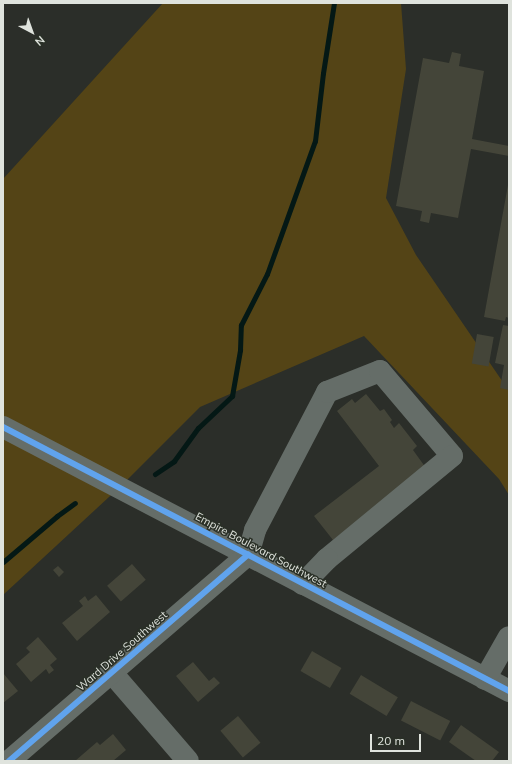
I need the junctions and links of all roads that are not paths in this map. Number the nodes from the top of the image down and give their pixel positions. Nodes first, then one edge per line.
1 (3, 427) edge
2 (248, 555) junction
3 (303, 584) junction
4 (509, 636) edge
5 (112, 673) junction
6 (485, 679) junction
7 (509, 691) edge
8 (9, 761) edge
9 (188, 761) edge

1 - 2 street, Empire Boulevard Southwest
2 - 3 street, Empire Boulevard Southwest
2 - 3 street
2 - 5 street, Ward Drive Southwest
3 - 6 street, Empire Boulevard Southwest
4 - 6 street
5 - 8 street, Ward Drive Southwest
5 - 9 street
6 - 7 street, Empire Boulevard Southwest

